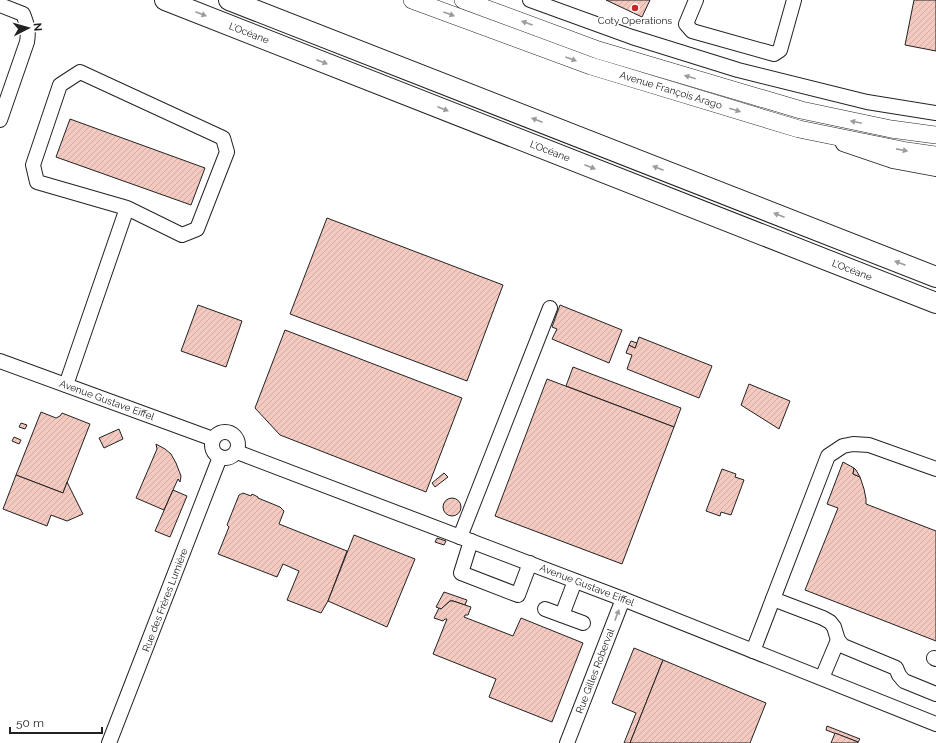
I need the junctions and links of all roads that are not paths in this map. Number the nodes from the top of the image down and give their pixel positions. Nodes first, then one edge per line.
1 (164, 0) edge
2 (229, 0) edge
3 (412, 0) edge
4 (463, 0) edge
5 (530, 0) edge
6 (696, 0) edge
7 (794, 0) edge
8 (0, 5) edge
9 (936, 113) edge
10 (0, 120) edge
11 (799, 129) junction
12 (936, 135) edge
13 (936, 155) edge
14 (936, 169) edge
15 (126, 208) junction
16 (936, 277) edge
17 (936, 303) edge
18 (550, 308) dead end
19 (0, 361) edge
20 (66, 385) junction
21 (213, 439) junction
22 (237, 452) junction
23 (220, 457) junction
24 (936, 470) edge
25 (465, 539) junction
26 (530, 563) junction
27 (575, 581) junction
28 (623, 599) junction
29 (773, 599) junction
30 (545, 609) dead end
31 (562, 615) junction
32 (582, 623) dead end
33 (838, 640) junction
34 (753, 651) junction
35 (822, 678) junction
36 (936, 694) edge
37 (936, 724) edge
38 (109, 743) edge
39 (567, 743) edge

1 -> 17 highway, L’Océane
16 -> 2 highway
3 -> 11 main road, Avenue François Arago
12 -> 4 main road, Avenue François Arago
5 - 9 street
6 - 7 street
8 - 10 street
11 -> 13 main road, Avenue François Arago
11 - 14 street
15 - 15 street
15 - 20 street
18 - 25 street
19 - 20 street, Avenue Gustave Eiffel
20 - 21 street, Avenue Gustave Eiffel
21 - 22 street
21 - 23 street
22 - 23 street
22 - 25 street, Avenue Gustave Eiffel
23 - 38 street, Rue des Frères Lumière
24 - 29 street
25 - 26 street, Avenue Gustave Eiffel
25 - 26 street
26 - 27 street, Avenue Gustave Eiffel
27 - 28 street, Avenue Gustave Eiffel
27 - 31 street
28 - 34 street, Avenue Gustave Eiffel
39 -> 28 street, Rue Gilles Roberval
29 - 33 street
29 - 34 street
30 - 31 street
31 - 32 street
33 - 35 street
33 - 36 street
34 - 35 street, Avenue Gustave Eiffel
35 - 37 street, Avenue Gustave Eiffel

